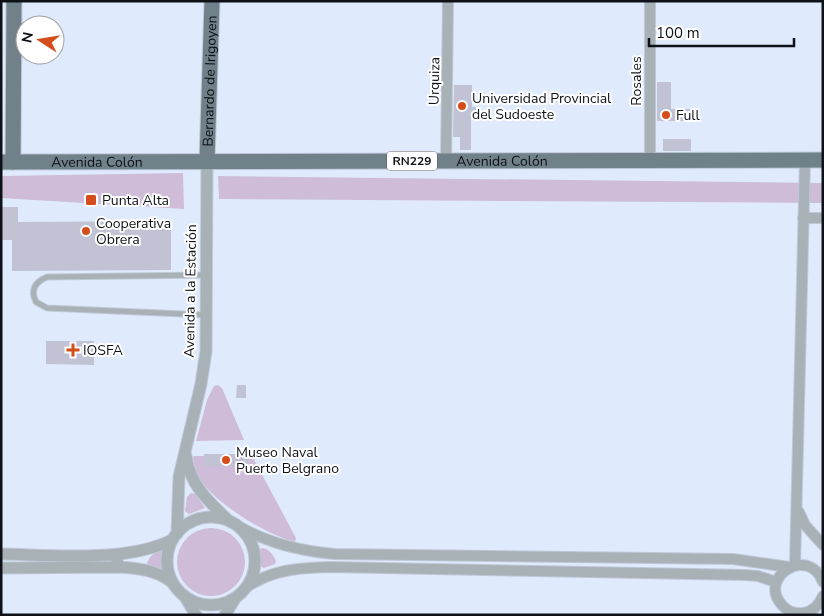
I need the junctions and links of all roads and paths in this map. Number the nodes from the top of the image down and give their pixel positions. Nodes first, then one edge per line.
1 (14, 1) edge
2 (212, 1) edge
3 (448, 1) edge
4 (650, 1) edge
5 (650, 160) junction
6 (805, 160) junction
7 (823, 160) edge
8 (207, 161) junction
9 (446, 161) junction
10 (7, 162) edge
11 (803, 218) junction
12 (823, 218) edge
13 (207, 275) junction
14 (206, 315) junction
15 (185, 449) junction
16 (797, 507) junction
17 (232, 523) junction
18 (175, 537) junction
19 (822, 543) edge
20 (1, 554) edge
21 (117, 561) junction
22 (792, 566) junction
23 (1, 568) edge
24 (776, 582) junction
25 (823, 582) edge
26 (173, 583) junction
27 (241, 592) junction
28 (184, 596) junction
29 (822, 600) edge
30 (196, 615) edge
31 (225, 615) edge

1 - 10 main road
2 - 8 main road, Bernardo de Irigoyen
3 - 9 street, Urquiza
4 - 5 street, Rosales
5 - 6 main road, Avenida Colón / RN229
5 - 9 main road, Avenida Colón / RN229
6 - 7 main road, Avenida Colón / RN229
6 - 11 street
8 - 9 main road, Avenida Colón / RN229
8 - 10 main road, Avenida Colón / RN229
8 - 13 street, Avenida a la Estación
11 - 12 street
11 - 16 street
13 - 14 street, Avenida a la Estación
13 - 14 lane
14 - 15 street, Avenida a la Estación
15 - 17 street
15 - 18 street, Avenida a la Estación
16 - 19 street
16 - 22 street
17 - 18 street
17 - 22 street
17 - 27 street
18 - 21 street
18 - 26 street
20 - 21 street
21 - 23 street
21 - 26 street
22 - 24 street
22 - 25 street
24 - 27 street
24 - 29 street
26 - 28 street
27 - 28 street
27 - 31 street
28 - 30 street

